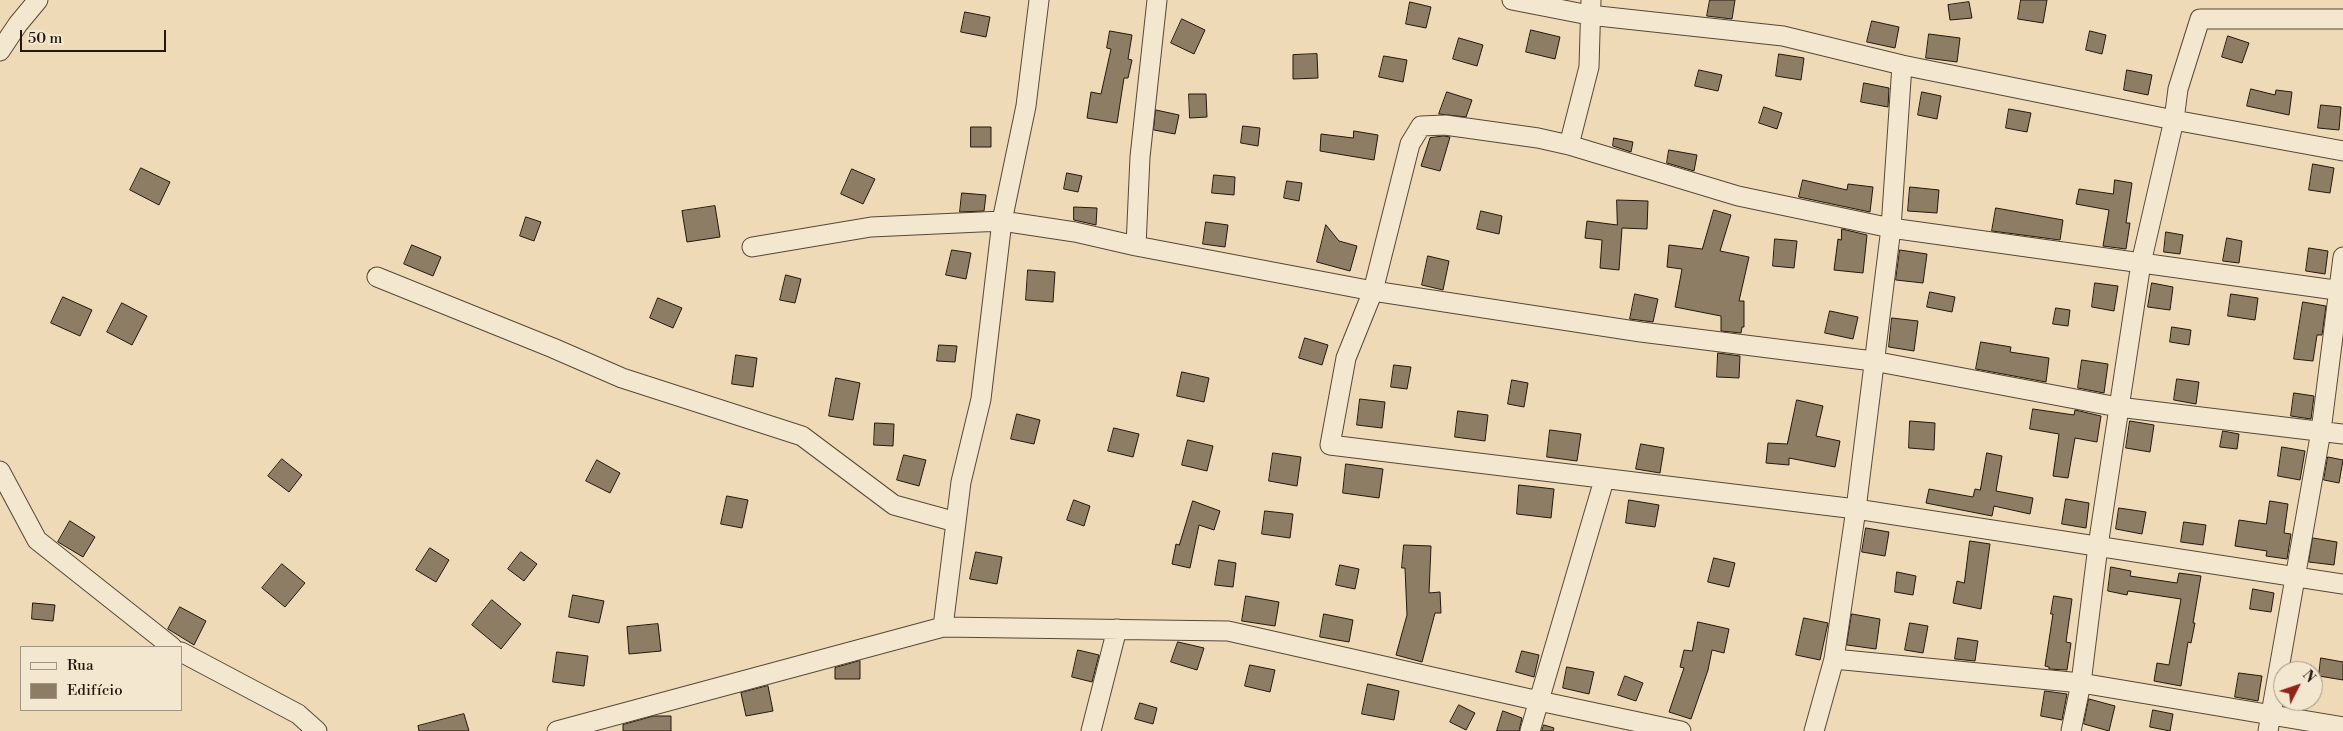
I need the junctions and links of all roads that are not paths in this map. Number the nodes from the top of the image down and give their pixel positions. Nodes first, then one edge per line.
1 (38, 0) edge
2 (1039, 0) edge
3 (1157, 0) edge
4 (1512, 0) edge
5 (1590, 7) edge
6 (2343, 18) edge
7 (0, 52) edge
8 (1902, 65) junction
9 (2174, 120) junction
10 (1569, 146) junction
11 (2343, 151) edge
12 (1002, 221) junction
13 (1891, 228) junction
14 (1136, 246) junction
15 (752, 247) dead end
16 (2343, 257) edge
17 (2141, 263) junction
18 (378, 277) dead end
19 (1373, 291) junction
20 (2342, 291) edge
21 (1873, 362) junction
22 (2118, 407) junction
23 (2321, 431) junction
24 (2343, 434) edge
25 (0, 471) edge
26 (1604, 480) junction
27 (1856, 509) junction
28 (956, 522) junction
29 (2098, 546) junction
30 (2297, 576) junction
31 (2343, 584) edge
32 (943, 626) junction
33 (1118, 629) junction
34 (171, 646) edge
35 (182, 653) edge
36 (1834, 659) junction
37 (2081, 683) junction
38 (1539, 701) junction
39 (2270, 724) edge
40 (2343, 727) edge
41 (1656, 728) edge
42 (317, 731) edge
43 (557, 731) edge
44 (1091, 731) edge
45 (1530, 731) edge
46 (1680, 731) edge
47 (1814, 731) edge
48 (2071, 731) edge

1 - 7 street
2 - 12 street
3 - 14 street
4 - 5 street
5 - 8 street
5 - 10 street
6 - 9 street
8 - 9 street
8 - 13 street
9 - 11 street
9 - 17 street
10 - 13 street
10 - 19 street
12 - 14 street
12 - 15 street
12 - 28 street
13 - 17 street
13 - 21 street
14 - 19 street
16 - 20 street
17 - 20 street
17 - 22 street
18 - 28 street
19 - 21 street
19 - 26 street
20 - 23 street
21 - 22 street
21 - 27 street
22 - 23 street
22 - 29 street
23 - 24 street
23 - 30 street
25 - 34 street
26 - 27 street
26 - 38 street
27 - 29 street
27 - 36 street
28 - 32 street
29 - 30 street
29 - 37 street
30 - 31 street
30 - 39 street
32 - 33 street
32 - 43 street
33 - 38 street
33 - 44 street
35 - 42 street
36 - 37 street
36 - 47 street
37 - 39 street
37 - 48 street
38 - 41 street
38 - 45 street
39 - 40 street
41 - 46 street

